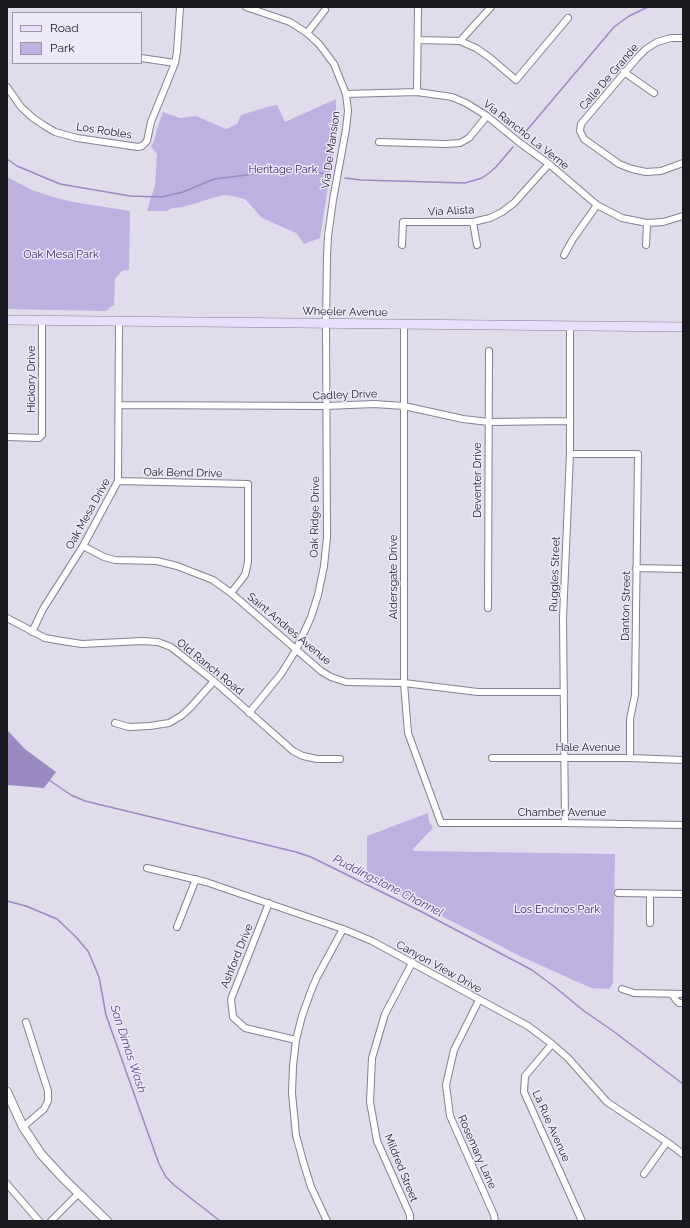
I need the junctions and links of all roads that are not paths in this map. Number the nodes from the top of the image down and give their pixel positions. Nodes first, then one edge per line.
1 (180, 7) edge
2 (246, 7) edge
3 (418, 7) edge
4 (491, 7) edge
5 (325, 10) dead end
6 (568, 18) dead end
7 (307, 33) junction
8 (683, 38) edge
9 (418, 40) junction
10 (460, 41) junction
11 (142, 58) edge
12 (175, 63) junction
13 (624, 72) junction
14 (7, 87) edge
15 (417, 92) junction
16 (654, 93) dead end
17 (346, 94) junction
18 (487, 116) junction
19 (379, 142) dead end
20 (683, 163) edge
21 (549, 164) junction
22 (597, 205) junction
23 (683, 216) edge
24 (473, 222) junction
25 (648, 223) junction
26 (402, 245) dead end
27 (476, 245) dead end
28 (646, 245) dead end
29 (564, 254) dead end
30 (7, 320) edge
31 (42, 321) junction
32 (119, 322) junction
33 (326, 324) junction
34 (404, 324) junction
35 (570, 326) junction
36 (683, 327) edge
37 (489, 351) dead end
38 (119, 405) junction
39 (326, 406) junction
40 (404, 406) junction
41 (569, 421) junction
42 (489, 422) junction
43 (7, 437) edge
44 (570, 454) junction
45 (118, 481) junction
46 (83, 546) junction
47 (636, 568) junction
48 (683, 568) edge
49 (232, 593) junction
50 (488, 608) dead end
51 (7, 618) edge
52 (32, 632) junction
53 (296, 650) junction
54 (214, 681) junction
55 (404, 683) junction
56 (564, 692) junction
57 (249, 713) junction
58 (115, 723) dead end
59 (492, 758) dead end
60 (565, 758) junction
61 (630, 758) junction
62 (340, 759) dead end
63 (683, 760) edge
64 (565, 823) junction
65 (441, 824) joint
66 (683, 825) edge
67 (147, 868) dead end
68 (196, 879) junction
69 (618, 893) dead end
70 (650, 894) junction
71 (683, 894) edge
72 (269, 903) junction
73 (650, 923) dead end
74 (178, 927) dead end
75 (343, 929) junction
76 (412, 963) junction
77 (622, 989) dead end
78 (672, 994) junction
79 (683, 994) edge
80 (479, 1000) junction
81 (683, 1003) edge
82 (26, 1022) dead end
83 (296, 1040) junction
84 (552, 1044) junction
85 (7, 1092) edge
86 (23, 1127) junction
87 (667, 1142) junction
88 (683, 1154) edge
89 (644, 1174) dead end
90 (7, 1184) edge
91 (79, 1193) junction
92 (39, 1221) edge
93 (52, 1221) edge
94 (107, 1221) edge
95 (327, 1221) edge
96 (410, 1221) edge
97 (495, 1221) edge
98 (582, 1221) edge

1 - 12 street, Los Robles
2 - 7 street, Via De Mansion
3 - 9 street
4 - 10 street
5 - 7 street
6 - 10 street
7 - 17 street, Via De Mansion
8 - 13 street, Calle De Grande
9 - 10 street
9 - 15 street
11 - 12 street
12 - 14 street, Los Robles
13 - 16 street
13 - 20 street, Calle De Grande
15 - 17 street, Via Rancho La Verne
15 - 18 street, Via Rancho La Verne
17 - 33 street, Via De Mansion
18 - 19 street
18 - 21 street, Via Rancho La Verne
21 - 22 street, Via Rancho La Verne
21 - 24 street, Via Alista
22 - 25 street, Via Rancho La Verne
22 - 29 street
23 - 25 street, Via Rancho La Verne
24 - 26 street, Via Alista
24 - 27 street
25 - 28 street
30 - 31 main road, Wheeler Avenue
31 - 32 main road, Wheeler Avenue
31 - 43 street, Hickory Drive
32 - 33 main road, Wheeler Avenue
32 - 38 street, Oak Mesa Drive
33 - 34 main road, Wheeler Avenue
33 - 39 street, Oak Ridge Drive
34 - 35 main road, Wheeler Avenue
34 - 40 street, Aldersgate Drive
35 - 36 main road, Wheeler Avenue
35 - 41 street, Ruggles Street
37 - 42 street, Deventer Drive
38 - 39 street, Cadley Drive
38 - 45 street, Oak Mesa Drive
39 - 40 street, Cadley Drive
39 - 53 street, Oak Ridge Drive
40 - 42 street, Cadley Drive
40 - 55 street, Aldersgate Drive
41 - 42 street, Cadley Drive
41 - 44 street, Ruggles Street
42 - 50 street, Deventer Drive
44 - 47 street, Danton Street
44 - 56 street, Ruggles Street
45 - 46 street, Oak Mesa Drive
45 - 49 street, Oak Bend Drive
46 - 49 street, Saint Andres Avenue
46 - 52 street, Oak Mesa Drive
47 - 48 street
47 - 61 street, Danton Street
49 - 53 street, Saint Andres Avenue
51 - 52 street, Old Ranch Road
52 - 54 street, Old Ranch Road
53 - 55 street, Saint Andres Avenue
53 - 57 street, Oak Ridge Drive
54 - 57 street, Old Ranch Road
54 - 58 street
55 - 56 street, Saint Andres Avenue
55 - 65 street, Aldersgate Drive
56 - 60 street, Ruggles Street
57 - 62 street, Old Ranch Road
59 - 60 street, Hale Avenue
60 - 61 street, Hale Avenue
60 - 64 street, Ruggles Street
61 - 63 street, Hale Avenue
64 - 65 street, Chamber Avenue
64 - 66 street, Chamber Avenue
67 - 68 street, Canyon View Drive
68 - 72 street, Canyon View Drive
68 - 74 street
69 - 70 street
70 - 71 street
70 - 73 street
72 - 75 street, Canyon View Drive
72 - 83 street, Ashford Drive
75 - 76 street, Canyon View Drive
75 - 83 street
76 - 80 street, Canyon View Drive
76 - 96 street, Mildred Street
77 - 78 street
78 - 79 street
78 - 81 street
80 - 84 street, Canyon View Drive
80 - 97 street, Rosemary Lane
82 - 86 street
83 - 95 street
84 - 87 street, Canyon View Drive
84 - 98 street, La Rue Avenue
85 - 86 street
86 - 91 street
87 - 88 street, Canyon View Drive
87 - 89 street
90 - 92 street
91 - 93 street
91 - 94 street

